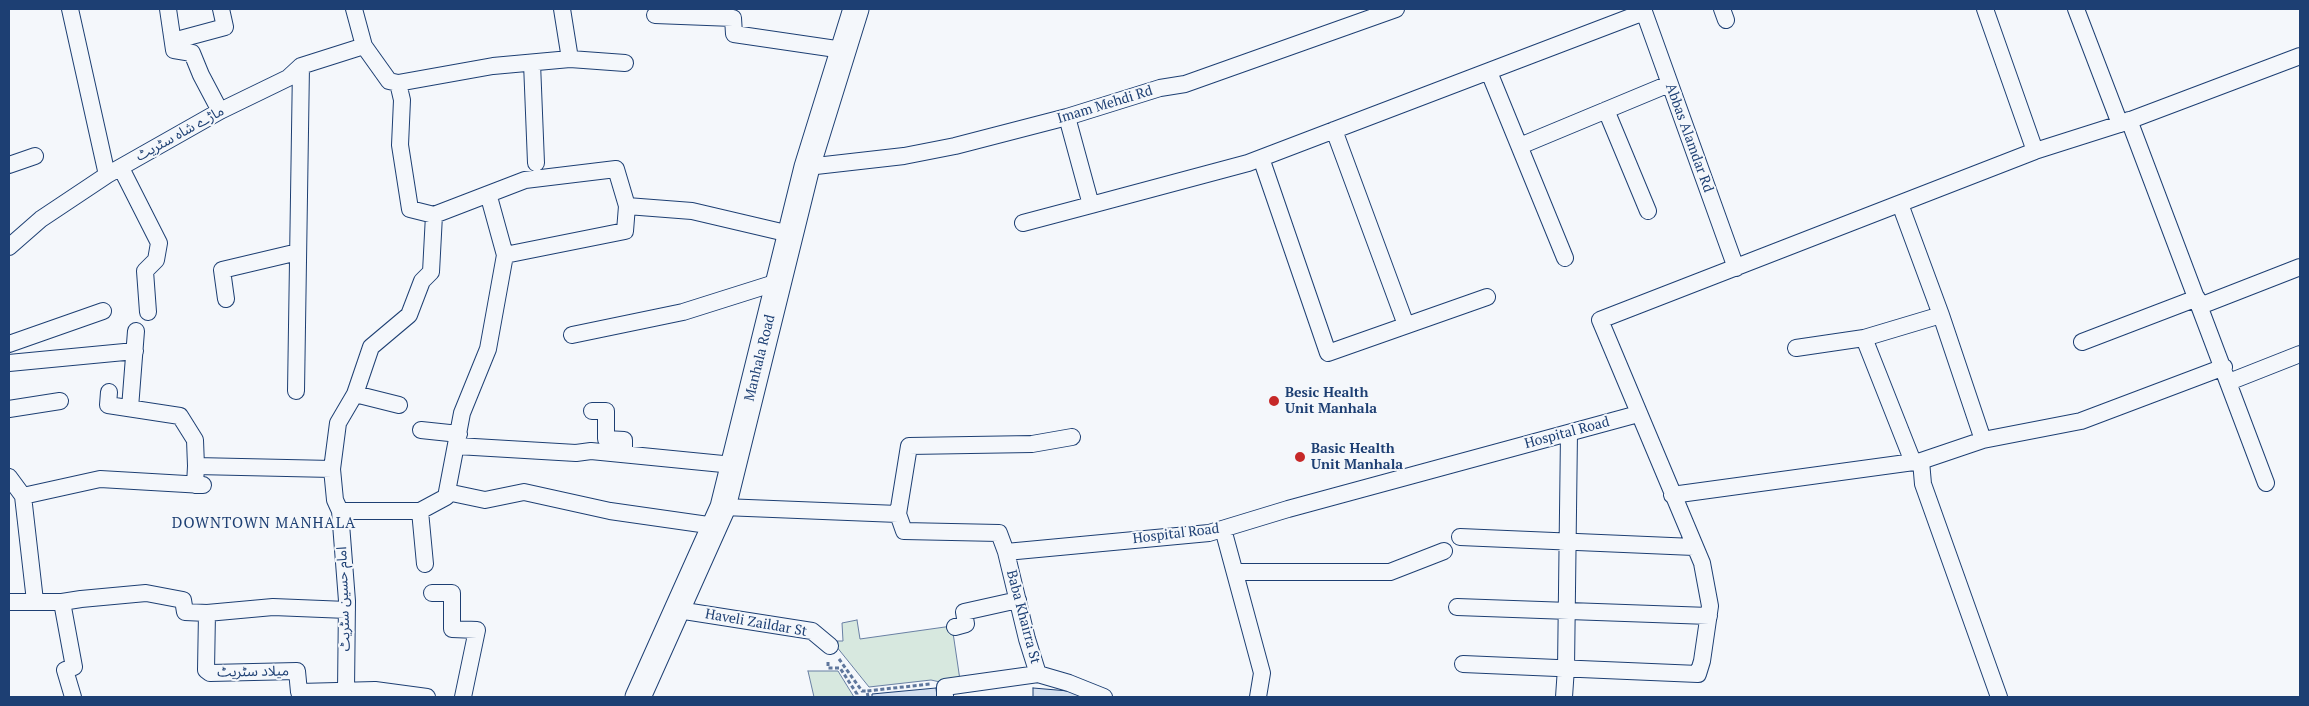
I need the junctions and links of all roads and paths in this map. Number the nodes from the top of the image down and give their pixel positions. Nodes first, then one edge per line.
1 (70, 9) edge
2 (168, 9) edge
3 (221, 9) edge
4 (354, 9) edge
5 (562, 9) edge
6 (856, 9) edge
7 (1396, 9) edge
8 (1985, 9) edge
9 (2076, 9) edge
10 (1643, 10) edge
11 (654, 15) dead end
12 (1361, 15) edge
13 (173, 41) junction
14 (364, 46) junction
15 (843, 50) junction
16 (2300, 56) edge
17 (570, 59) junction
18 (532, 63) junction
19 (625, 64) dead end
20 (301, 66) junction
21 (1489, 72) junction
22 (398, 83) junction
23 (1669, 84) junction
24 (1606, 110) junction
25 (220, 111) junction
26 (1067, 117) junction
27 (2125, 122) junction
28 (1334, 130) junction
29 (1520, 146) junction
30 (2035, 151) junction
31 (35, 156) dead end
32 (1262, 158) junction
33 (9, 164) edge
34 (536, 164) dead end
35 (807, 167) junction
36 (114, 171) junction
37 (489, 197) dead end
38 (1900, 204) junction
39 (1091, 205) junction
40 (627, 206) junction
41 (1648, 211) dead end
42 (434, 215) junction
43 (1023, 223) dead end
44 (790, 234) junction
45 (9, 247) edge
46 (298, 252) junction
47 (505, 255) junction
48 (1565, 258) dead end
49 (2300, 267) edge
50 (1736, 268) junction
51 (778, 282) junction
52 (1487, 297) dead end
53 (226, 299) dead end
54 (2198, 302) junction
55 (103, 311) dead end
56 (148, 312) dead end
57 (1941, 315) junction
58 (1406, 325) junction
59 (136, 331) dead end
60 (572, 336) dead end
61 (1864, 338) junction
62 (2082, 342) dead end
63 (9, 344) edge
64 (1796, 348) dead end
65 (135, 351) junction
66 (2300, 354) edge
67 (9, 364) edge
68 (2226, 374) junction
69 (296, 391) dead end
70 (109, 392) dead end
71 (355, 394) junction
72 (60, 401) dead end
73 (399, 405) dead end
74 (130, 408) junction
75 (9, 410) edge
76 (592, 411) dead end
77 (1638, 414) junction
78 (421, 430) dead end
79 (1569, 433) junction
80 (1072, 437) dead end
81 (458, 440) junction
82 (1983, 440) junction
83 (624, 454) junction
84 (1917, 461) junction
85 (733, 465) junction
86 (196, 466) junction
87 (332, 469) junction
88 (9, 477) edge
89 (2266, 483) dead end
90 (447, 492) junction
91 (1672, 495) junction
92 (23, 496) junction
93 (340, 511) junction
94 (420, 511) junction
95 (898, 514) junction
96 (719, 516) junction
97 (1223, 529) junction
98 (1460, 537) dead end
99 (1568, 542) junction
100 (1694, 547) junction
101 (1444, 551) dead end
102 (1006, 552) junction
103 (425, 564) dead end
104 (1235, 572) junction
105 (432, 593) dead end
106 (1018, 600) junction
107 (35, 601) junction
108 (9, 602) edge
109 (62, 602) junction
110 (1457, 607) dead end
111 (347, 610) junction
112 (678, 610) junction
113 (1567, 611) junction
114 (207, 613) junction
115 (1709, 616) junction
116 (955, 627) dead end
117 (830, 646) junction
118 (1463, 664) dead end
119 (1566, 668) junction
120 (1038, 674) junction
121 (935, 683) dead end
122 (346, 690) junction
123 (987, 690) edge
124 (862, 691) junction
125 (867, 691) junction
126 (857, 695) edge
127 (73, 697) edge
128 (427, 697) edge
129 (463, 697) edge
130 (638, 697) edge
131 (868, 697) edge
132 (945, 697) edge
133 (1104, 697) edge
134 (1258, 697) edge
135 (1564, 697) edge
136 (2000, 697) edge

1 - 36 street
2 - 13 street
3 - 13 street
4 - 14 street
5 - 17 street
6 - 15 main road, Manhala Road
7 - 12 street, Imam Mehdi Rd
8 - 30 street
9 - 27 street
10 - 21 street
10 - 23 street, Abbas Alamdar Rd
11 - 15 street
12 - 26 street, Imam Mehdi Rd
13 - 25 street
14 - 20 street, ماڑے شاہ سٹریٹ
14 - 22 street
15 - 35 main road, Manhala Road
16 - 27 street
17 - 18 street
17 - 19 street
18 - 22 street
18 - 34 street
20 - 25 street, ماڑے شاہ سٹریٹ
20 - 46 street
21 - 28 street
21 - 29 street
22 - 42 street
23 - 24 street
23 - 50 street, Abbas Alamdar Rd
24 - 29 street
24 - 41 street
25 - 36 street, ماڑے شاہ سٹریٹ
26 - 35 street, Imam Mehdi Rd
26 - 39 street
27 - 30 street
27 - 54 street
28 - 32 street
28 - 58 street
29 - 48 street
30 - 38 street
31 - 33 street
32 - 39 street
32 - 58 street
35 - 44 main road, Manhala Road
36 - 45 street, ماڑے شاہ سٹریٹ
36 - 56 street
37 - 47 street
38 - 50 street
38 - 57 street
39 - 43 street
40 - 42 street
40 - 44 street
40 - 47 street
42 - 71 street, امام حسین سٹریٹ
44 - 51 main road, Manhala Road
46 - 53 street
46 - 69 street
47 - 81 street
49 - 54 street
50 - 77 street
51 - 60 street
51 - 85 main road, Manhala Road
52 - 58 street
54 - 62 street
54 - 68 street
55 - 63 street
57 - 61 street
57 - 82 street
59 - 65 street
61 - 64 street
61 - 84 street
65 - 67 street
65 - 74 street
66 - 68 street
68 - 82 street
68 - 89 street
70 - 74 street
71 - 73 street
71 - 87 street, امام حسین سٹریٹ
72 - 75 street
74 - 86 street
76 - 83 street
77 - 79 street, Hospital Road
77 - 91 street
78 - 81 street
79 - 97 street, Hospital Road
79 - 99 street
80 - 95 street
81 - 83 street
81 - 90 street
82 - 84 street
83 - 85 street
84 - 91 street
84 - 136 street
85 - 96 main road, Manhala Road
86 - 87 street
86 - 92 street
87 - 93 street, امام حسین سٹریٹ
88 - 92 street
90 - 94 street
90 - 96 street
91 - 100 street
92 - 107 street
93 - 94 street
93 - 111 street, امام حسین سٹریٹ
94 - 103 street
95 - 96 street
95 - 102 street
96 - 112 main road, Manhala Road
97 - 102 street, Hospital Road
97 - 104 street
98 - 99 street
99 - 100 street
99 - 113 street
100 - 115 street
101 - 104 street
102 - 106 street, Baba Khairra St
104 - 134 street
105 - 129 street
106 - 116 street
106 - 120 street, Baba Khairra St
107 - 108 street
107 - 109 street
109 - 114 street
109 - 127 street
110 - 113 street
111 - 114 street
111 - 122 street, امام حسین سٹریٹ
112 - 117 street, Haveli Zaildar St
112 - 130 main road, Manhala Road
113 - 115 street
113 - 119 street
114 - 122 street, میلاد سٹریٹ
115 - 119 street
117 - 124 path
117 - 126 path
118 - 119 street
119 - 135 street
120 - 123 street
120 - 133 street, Baba Khairra St
121 - 125 path
122 - 128 street, میلاد سٹریٹ
123 - 132 street
124 - 125 path
124 - 126 path
125 - 131 path

